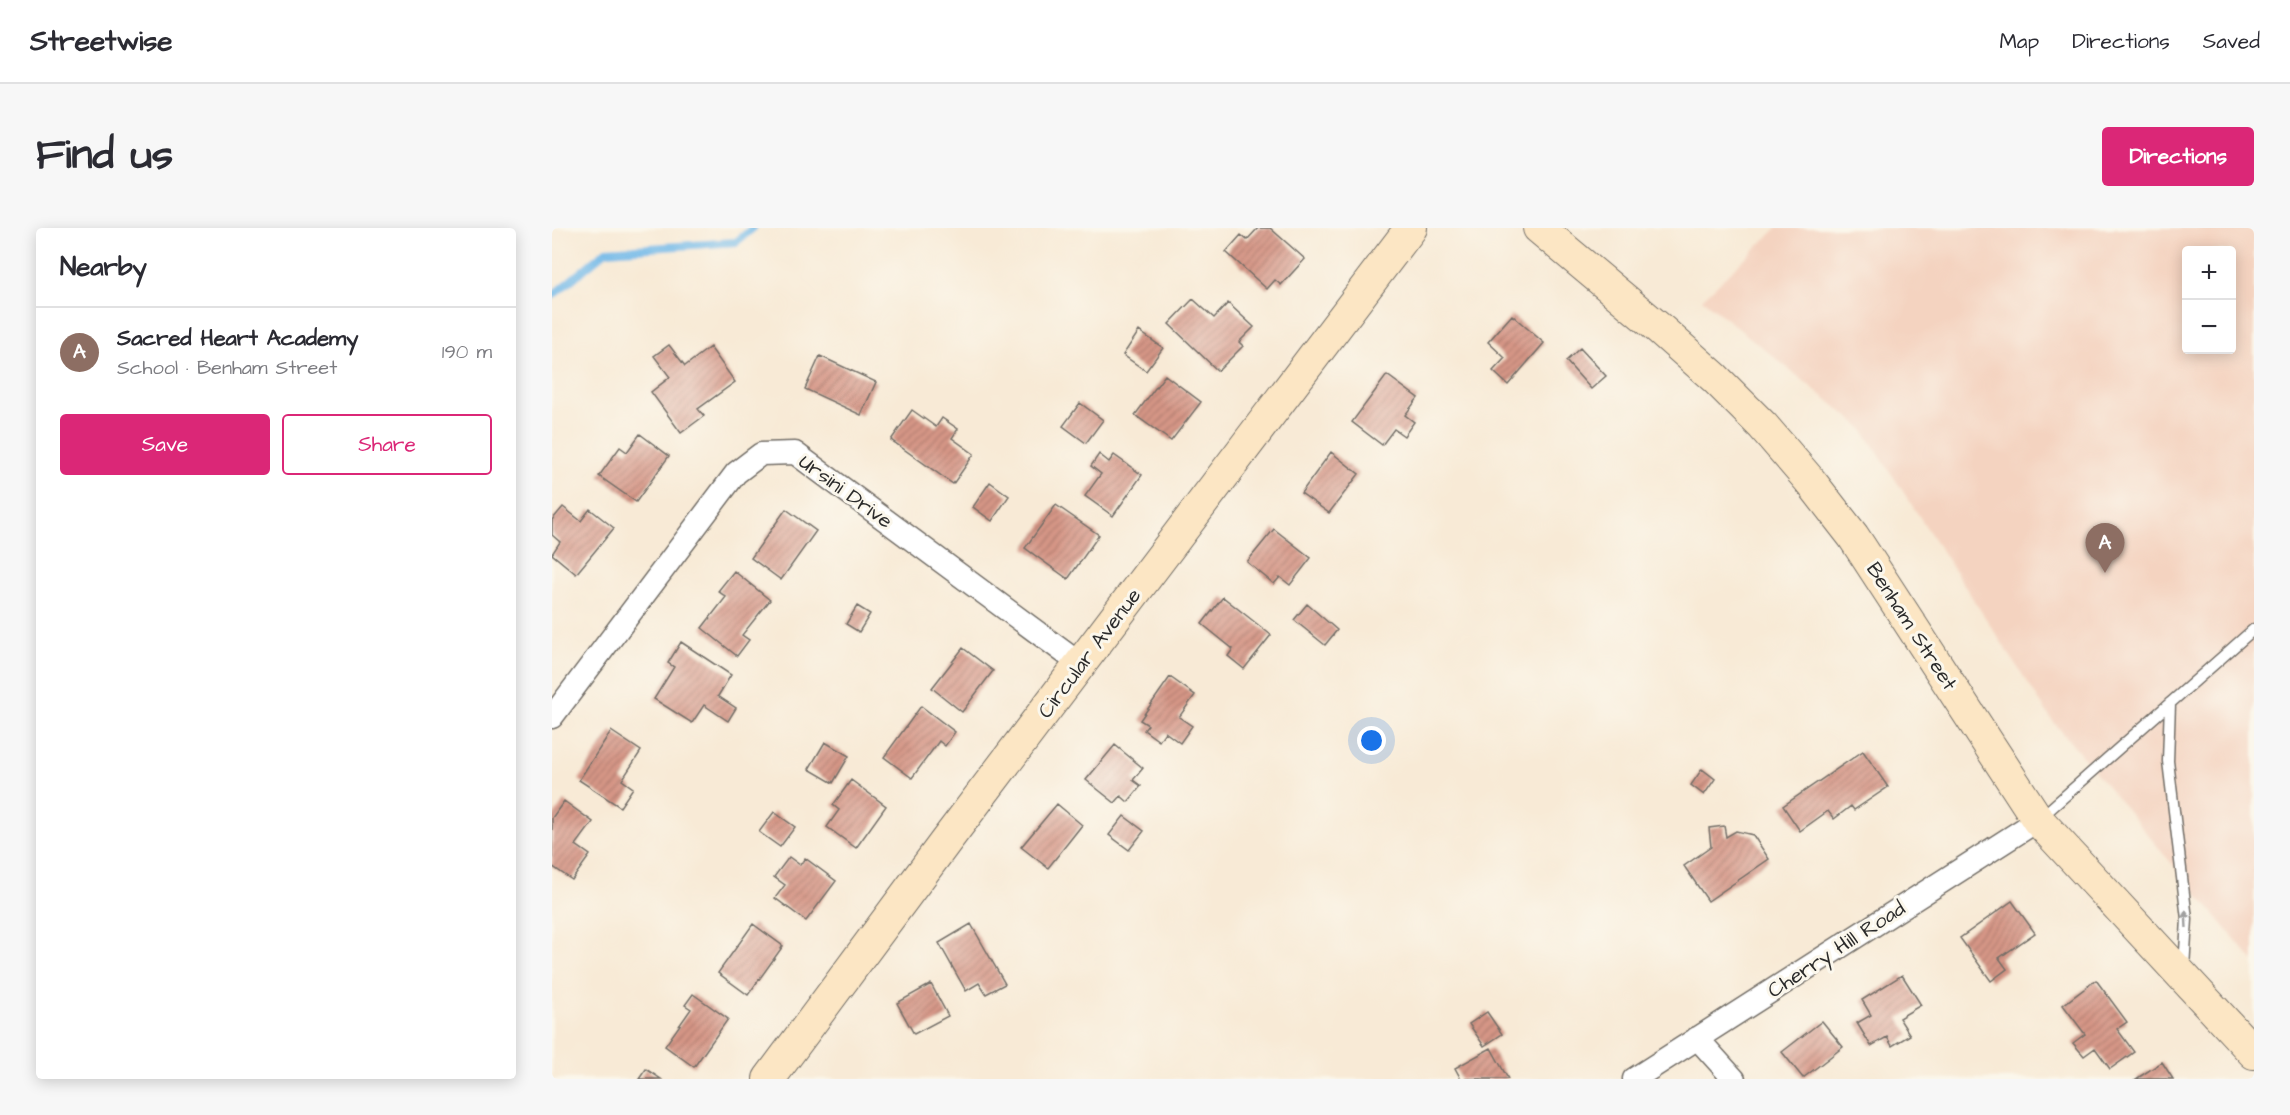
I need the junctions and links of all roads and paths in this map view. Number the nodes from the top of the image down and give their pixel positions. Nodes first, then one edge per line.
1 (1411, 228) edge
2 (1539, 228) edge
3 (2254, 629) edge
4 (1080, 664) junction
5 (2170, 704) junction
6 (552, 717) edge
7 (2038, 820) junction
8 (2184, 977) junction
9 (1697, 1038) junction
10 (2254, 1053) edge
11 (770, 1079) edge
12 (1634, 1079) edge
13 (1734, 1079) edge

1 - 4 main road, Circular Avenue
2 - 7 main road, Benham Street
3 - 5 lane
4 - 6 street, Ursini Drive
4 - 11 main road, Circular Avenue
5 - 7 lane
8 -> 5 lane
7 - 8 main road, Benham Street
7 - 9 street, Cherry Hill Road
8 - 10 main road, Benham Street
9 - 12 street, Cherry Hill Road
9 - 13 street

